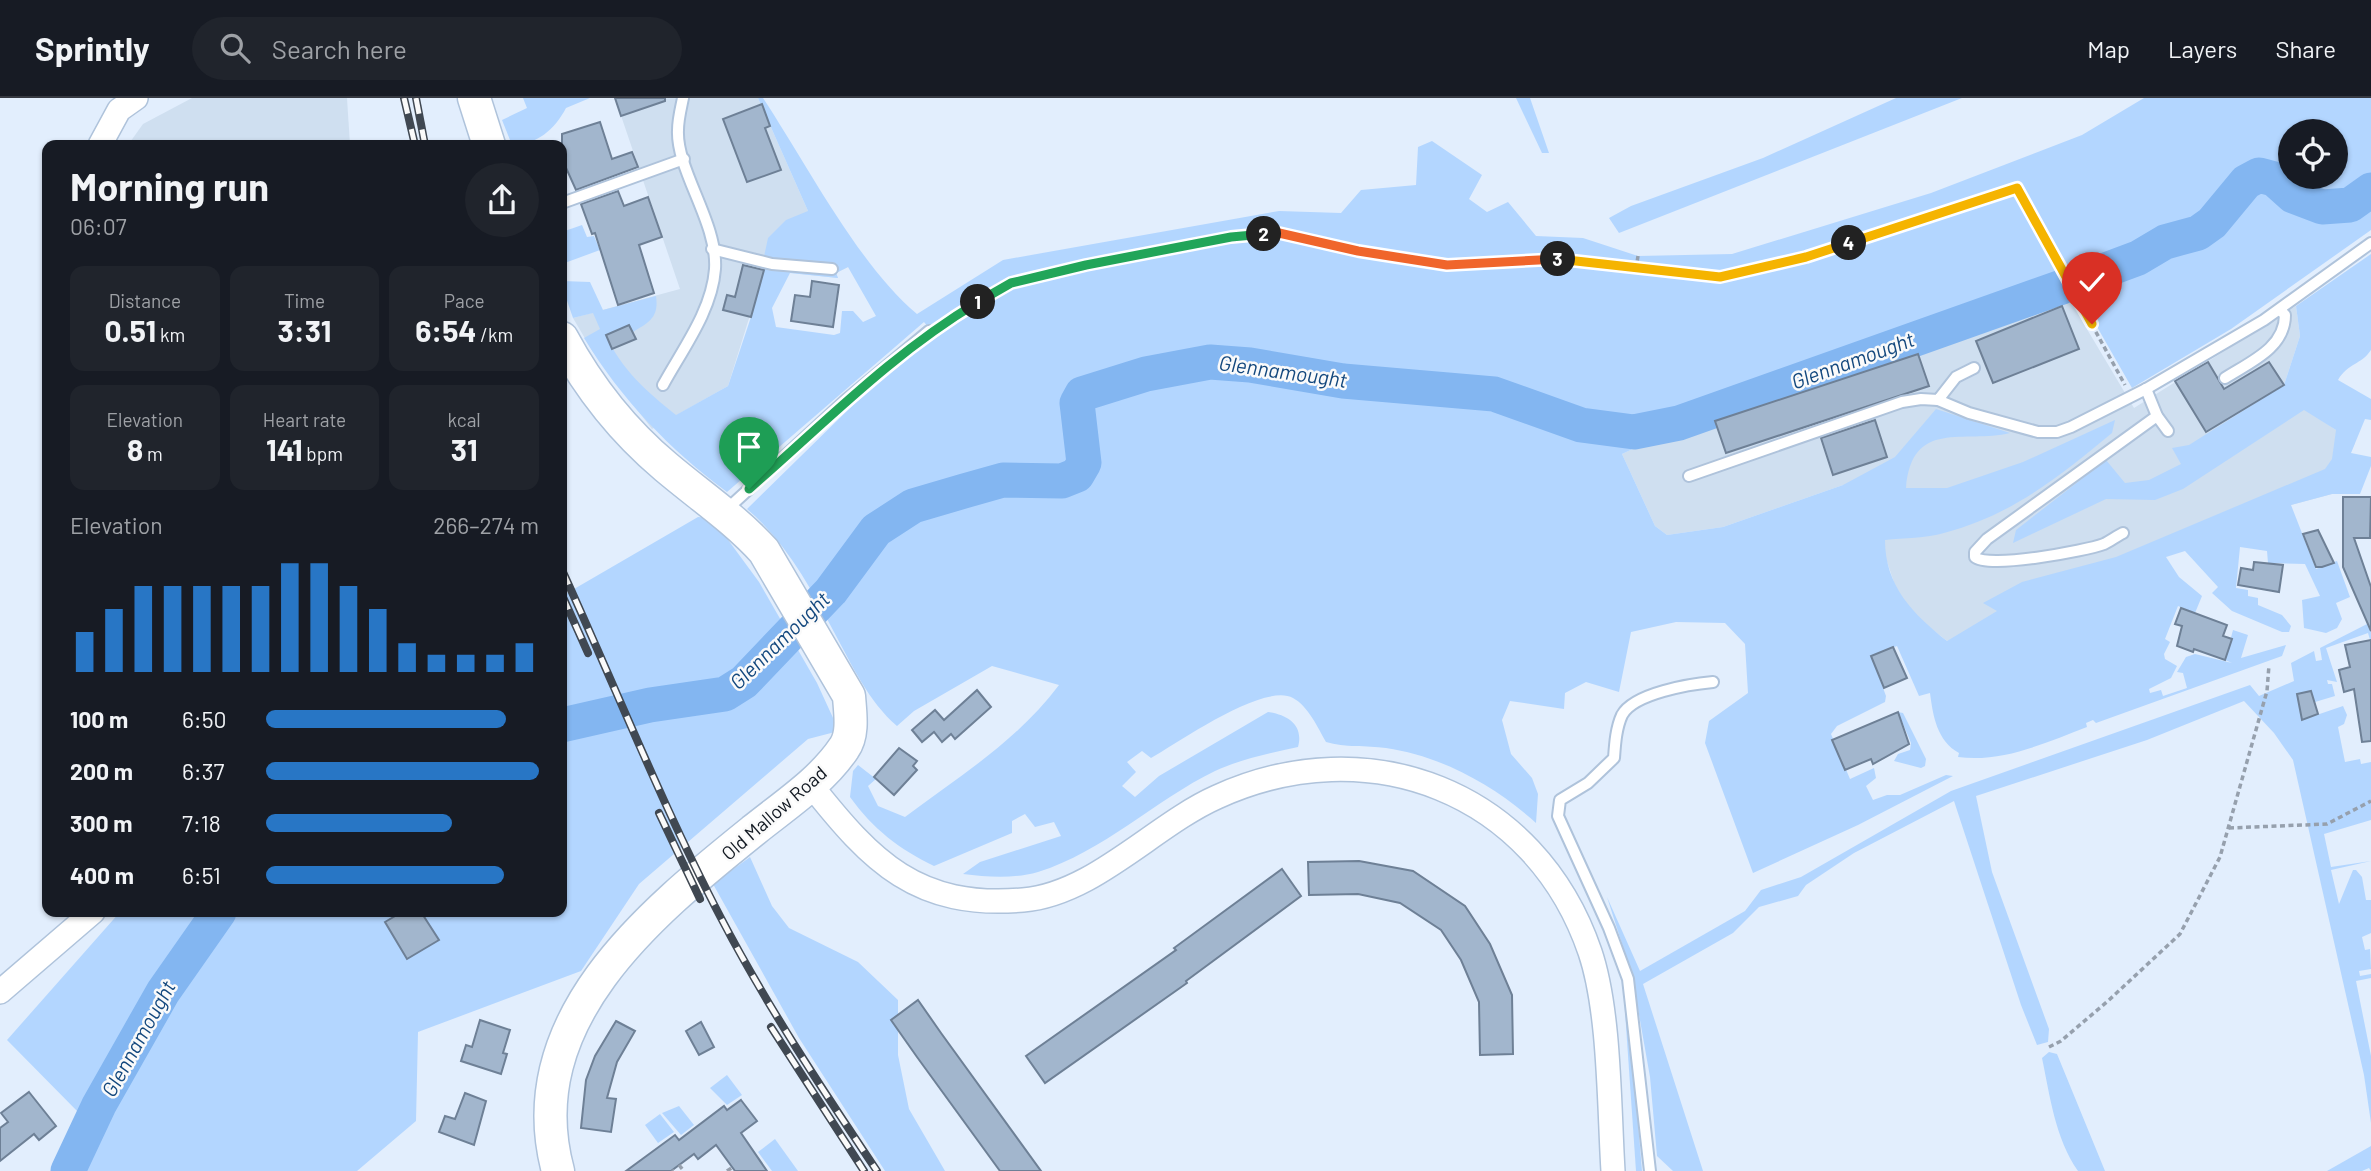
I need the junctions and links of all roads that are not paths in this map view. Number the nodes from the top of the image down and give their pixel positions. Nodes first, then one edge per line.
1 (136, 98) edge
2 (474, 98) edge
3 (683, 98) edge
4 (103, 140) edge
5 (487, 140) edge
6 (684, 159) junction
7 (567, 201) edge
8 (2371, 243) edge
9 (712, 249) junction
10 (832, 268) dead end
11 (2280, 310) junction
12 (929, 331) road end
13 (567, 346) edge
14 (1974, 368) dead end
15 (2225, 378) dead end
16 (663, 385) dead end
17 (2146, 389) junction
18 (1938, 400) junction
19 (2157, 416) junction
20 (2168, 431) dead end
21 (1689, 476) dead end
22 (723, 512) junction
23 (2123, 533) dead end
24 (1713, 682) dead end
25 (811, 785) junction
26 (87, 917) edge
27 (0, 992) edge
28 (558, 1171) edge
29 (1613, 1171) edge
30 (1650, 1171) edge

1 - 4 street
2 - 5 street
3 - 6 lane
6 - 7 lane
6 - 9 lane
8 - 11 lane
9 - 10 lane
9 - 16 lane
11 - 15 lane
11 - 17 lane
12 - 22 lane
13 - 22 street, Old Mallow Road
14 - 18 lane
17 - 18 lane
17 - 19 lane
18 - 21 lane
19 - 20 lane
19 - 23 lane
22 - 25 street, Old Mallow Road
24 - 30 lane
25 - 28 street, Old Mallow Road
25 - 29 street
26 - 27 street

